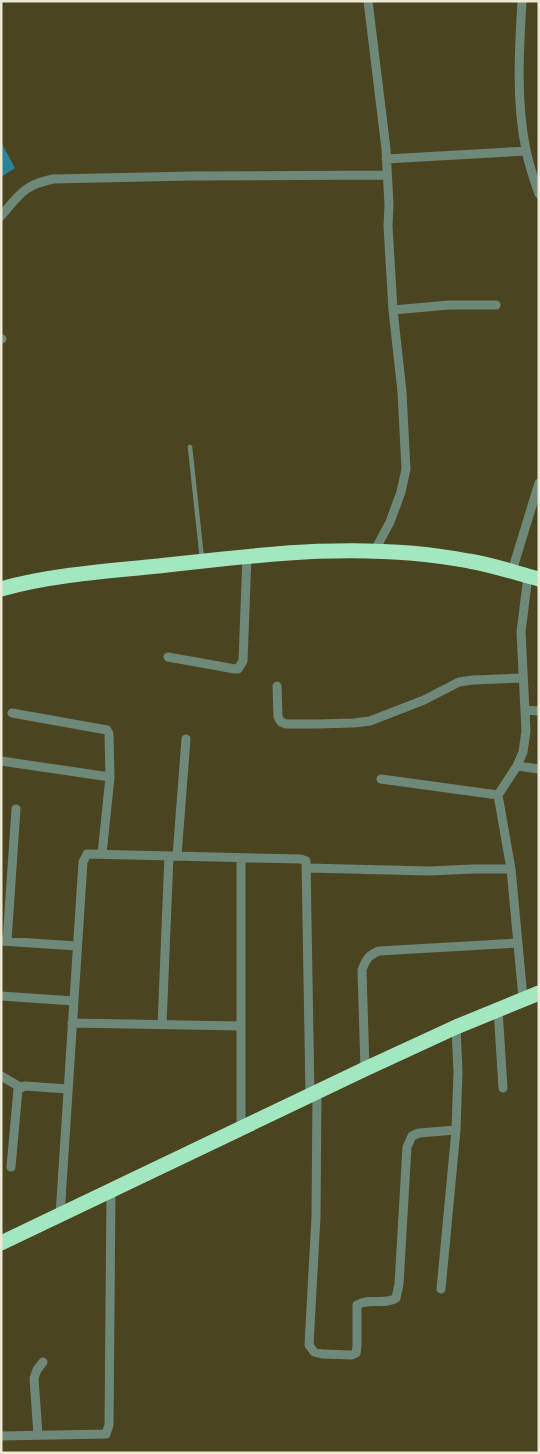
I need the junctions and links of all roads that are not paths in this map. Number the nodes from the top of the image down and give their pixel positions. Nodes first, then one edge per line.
1 (368, 1) edge
2 (522, 1) edge
3 (526, 151) junction
4 (386, 159) junction
5 (387, 175) junction
6 (539, 194) edge
7 (1, 216) edge
8 (496, 305) dead end
9 (393, 310) junction
10 (190, 448) dead end
11 (539, 483) edge
12 (374, 552) junction
13 (247, 556) junction
14 (202, 561) junction
15 (512, 571) junction
16 (533, 578) edge
17 (1, 589) edge
18 (168, 658) dead end
19 (523, 678) junction
20 (277, 686) dead end
21 (525, 710) junction
22 (539, 710) edge
23 (12, 713) dead end
24 (186, 740) dead end
25 (1, 761) edge
26 (517, 766) junction
27 (539, 769) edge
28 (110, 777) junction
29 (381, 780) dead end
30 (498, 795) junction
31 (16, 809) dead end
32 (102, 854) junction
33 (173, 856) junction
34 (241, 858) junction
35 (307, 868) junction
36 (511, 869) junction
37 (4, 941) edge
38 (518, 943) junction
39 (77, 946) junction
40 (539, 992) edge
41 (1, 996) edge
42 (523, 998) junction
43 (74, 1001) junction
44 (498, 1009) junction
45 (72, 1024) junction
46 (162, 1025) junction
47 (241, 1026) junction
48 (456, 1027) junction
49 (365, 1069) junction
50 (1, 1076) edge
51 (20, 1087) junction
52 (503, 1088) dead end
53 (68, 1089) junction
54 (313, 1094) junction
55 (241, 1129) junction
56 (456, 1130) junction
57 (11, 1167) dead end
58 (111, 1191) junction
59 (60, 1214) junction
60 (1, 1243) edge
61 (441, 1289) dead end
62 (43, 1362) dead end
63 (38, 1435) junction
64 (1, 1436) edge

1 - 4 street
2 - 3 street
3 - 4 street
3 - 6 street
4 - 5 street
5 - 7 street
5 - 9 street
8 - 9 street
9 - 12 street
10 - 14 lane
11 - 15 street
12 - 13 highway
12 - 15 highway
13 - 14 highway
13 - 18 street
14 - 17 highway
15 - 16 highway
16 - 19 street
19 - 20 street
19 - 21 street
21 - 22 street
21 - 26 street
23 - 28 street
24 - 33 street
25 - 28 street
26 - 27 street
26 - 30 street
28 - 32 street
29 - 30 street
30 - 36 street
31 - 37 street
32 - 33 street
32 - 39 street
33 - 34 street
33 - 46 street
34 - 35 street
34 - 47 street
35 - 36 street
35 - 54 street
36 - 38 street
37 - 39 street
38 - 42 street
38 - 49 street
39 - 43 street
40 - 42 highway
41 - 43 street
42 - 44 highway
43 - 45 street
44 - 48 highway
44 - 52 street
45 - 46 street
45 - 53 street
46 - 47 street
47 - 55 street
48 - 49 highway
48 - 56 street
49 - 54 highway
50 - 51 street
51 - 53 street
51 - 57 street
53 - 59 street
54 - 55 highway
54 - 56 street
55 - 58 highway
56 - 61 street
58 - 59 highway
58 - 63 street
59 - 60 highway
62 - 63 street
63 - 64 street

